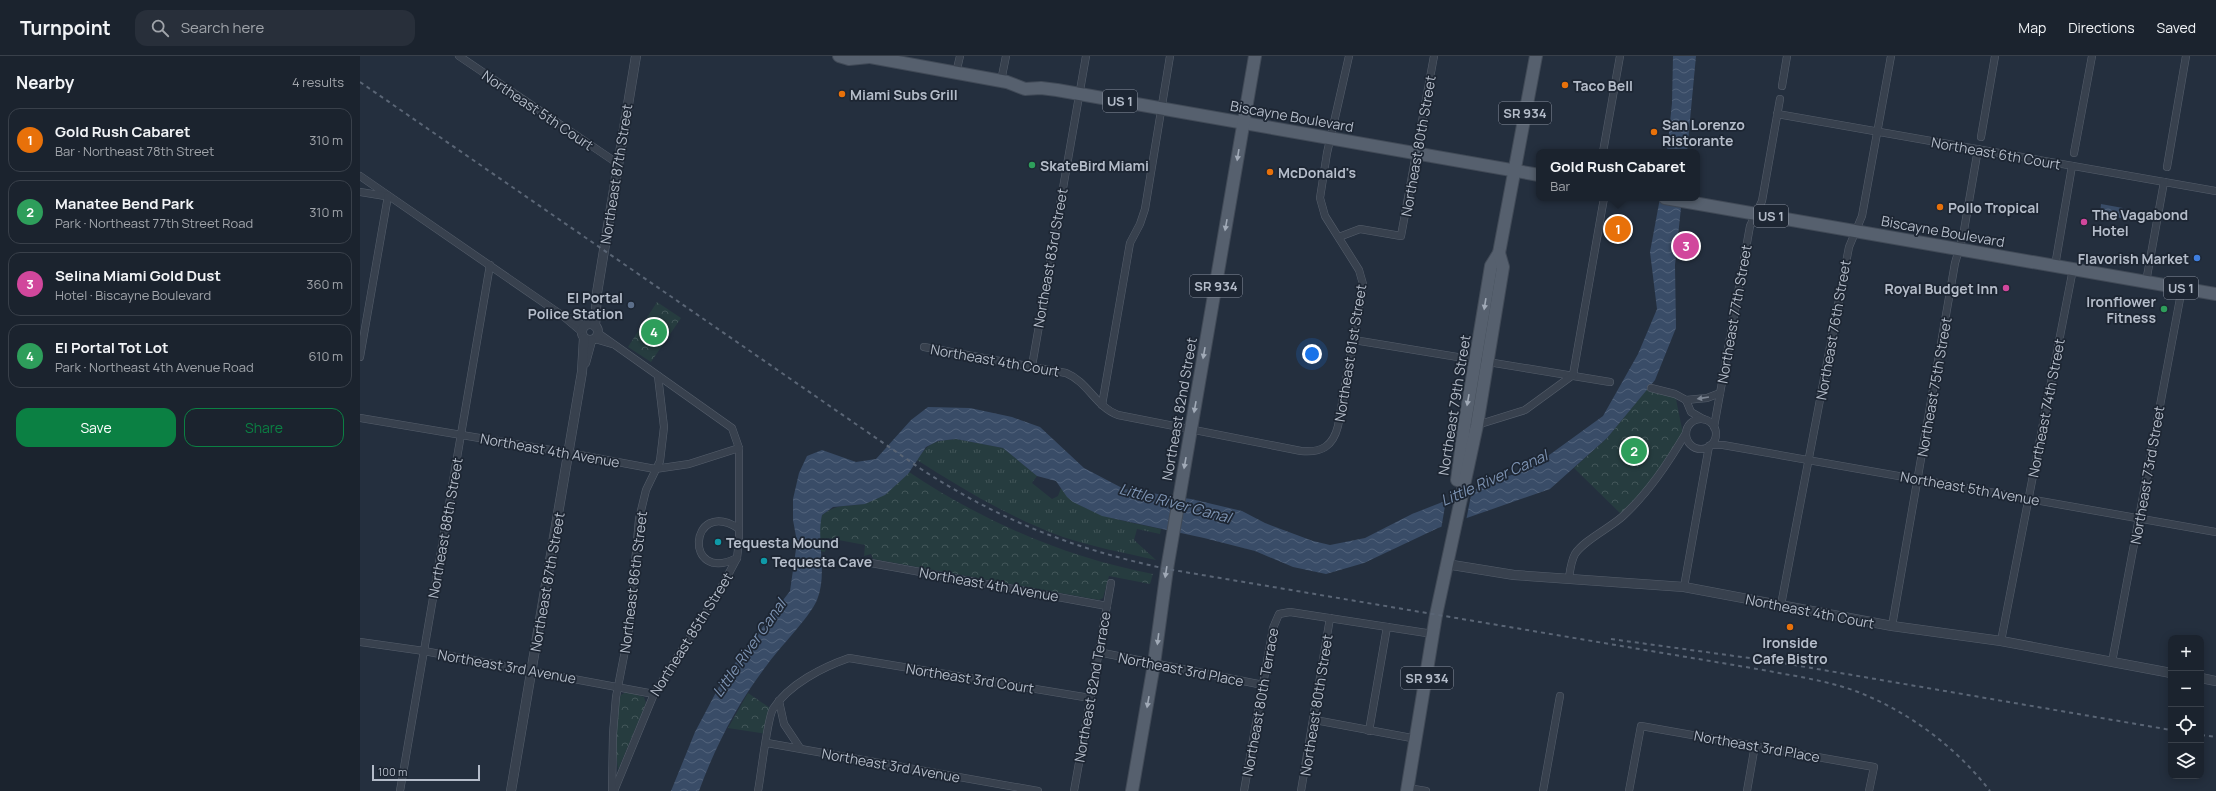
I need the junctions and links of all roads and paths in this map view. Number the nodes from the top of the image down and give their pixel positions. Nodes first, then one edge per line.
1 (459, 56) edge
2 (636, 56) edge
3 (839, 56) edge
4 (960, 56) edge
5 (1006, 56) edge
6 (1086, 56) edge
7 (1170, 56) edge
8 (1255, 56) edge
9 (1349, 56) edge
10 (1434, 56) edge
11 (1536, 56) edge
12 (1620, 56) edge
13 (1787, 56) edge
14 (1891, 56) edge
15 (1995, 56) edge
16 (2092, 56) edge
17 (2186, 56) edge
18 (867, 57) edge
19 (956, 73) junction
20 (1004, 81) junction
21 (1782, 86) dead end
22 (1079, 94) junction
23 (1780, 99) dead end
24 (1161, 108) junction
25 (1777, 114) junction
26 (1244, 123) junction
27 (1878, 132) junction
28 (1981, 137) dead end
29 (1330, 138) junction
30 (1604, 149) edge
31 (1978, 149) junction
32 (1416, 153) junction
33 (2074, 153) dead end
34 (617, 163) junction
35 (2072, 166) junction
36 (2167, 167) dead end
37 (1514, 171) junction
38 (1536, 175) edge
39 (360, 176) edge
40 (2164, 182) junction
41 (2216, 191) edge
42 (360, 192) edge
43 (388, 196) junction
44 (1603, 201) edge
45 (1680, 201) edge
46 (1756, 214) junction
47 (1856, 231) junction
48 (1339, 237) junction
49 (1959, 249) junction
50 (490, 265) junction
51 (2055, 266) junction
52 (2073, 269) junction
53 (2146, 282) junction
54 (2182, 288) junction
55 (2216, 294) edge
56 (590, 332) junction
57 (1354, 340) junction
58 (924, 347) dead end
59 (360, 357) edge
60 (1481, 361) junction
61 (1032, 366) junction
62 (1573, 375) junction
63 (658, 376) junction
64 (1610, 382) dead end
65 (1651, 388) dead end
66 (1720, 393) junction
67 (1686, 400) junction
68 (1102, 405) junction
69 (1691, 412) junction
70 (1716, 413) junction
71 (360, 418) edge
72 (1704, 419) junction
73 (1477, 425) junction
74 (1689, 425) junction
75 (1191, 430) junction
76 (1715, 430) junction
77 (1686, 433) junction
78 (461, 435) junction
79 (1710, 445) junction
80 (1723, 445) junction
81 (1329, 446) joint
82 (1695, 447) junction
83 (739, 448) junction
84 (1676, 450) junction
85 (569, 453) junction
86 (1707, 458) junction
87 (1809, 460) junction
88 (655, 469) junction
89 (1918, 479) junction
90 (1458, 494) junction
91 (2029, 497) junction
92 (2140, 518) junction
93 (738, 528) junction
94 (2216, 532) edge
95 (737, 558) junction
96 (872, 563) dead end
97 (1446, 564) junction
98 (1569, 578) junction
99 (1111, 583) dead end
100 (1684, 587) junction
101 (1107, 606) junction
102 (1781, 606) junction
103 (1330, 618) junction
104 (1892, 626) junction
105 (1387, 627) junction
106 (1433, 634) junction
107 (2001, 641) junction
108 (360, 642) edge
109 (424, 651) junction
110 (1098, 652) junction
111 (2112, 662) junction
112 (1154, 664) junction
113 (532, 671) junction
114 (2168, 672) edge
115 (2204, 679) edge
116 (2216, 681) edge
117 (1263, 685) junction
118 (618, 686) junction
119 (654, 694) junction
120 (1560, 696) dead end
121 (1090, 698) junction
122 (779, 702) junction
123 (1315, 720) junction
124 (1369, 731) junction
125 (1417, 739) junction
126 (767, 743) junction
127 (1755, 745) junction
128 (800, 748) junction
129 (1408, 790) edge
130 (400, 791) edge
131 (511, 791) edge
132 (613, 791) edge
133 (758, 791) edge
134 (1038, 791) edge
135 (1074, 791) edge
136 (1132, 791) edge
137 (1244, 791) edge
138 (1302, 791) edge
139 (1426, 791) edge
140 (1543, 791) edge
141 (1629, 791) edge
142 (1747, 791) edge
143 (1869, 791) edge

1 - 34 street, Northeast 5th Court
2 - 34 street, Northeast 87th Street
3 - 18 main road, Biscayne Boulevard / US 1
4 - 19 street
5 - 20 street
6 - 22 street, Northeast 83rd Street
7 - 24 street
8 - 26 main road, Northeast 82nd Street / SR 934
9 - 29 street, Northeast 81st Street
10 - 32 street, Northeast 80th Street
11 - 37 main road, Northeast 79th Street / SR 934
12 - 30 street
13 - 21 street
14 - 27 street, Northeast 76th Street
15 - 28 street
16 - 33 street
17 - 36 street
18 - 19 main road, Biscayne Boulevard / US 1
19 - 20 main road, Biscayne Boulevard / US 1
20 - 22 main road, Biscayne Boulevard / US 1
22 - 24 main road, Biscayne Boulevard / US 1
22 - 61 street, Northeast 83rd Street
23 - 25 street, Northeast 77th Street
24 - 26 main road, Biscayne Boulevard / US 1
24 - 68 street
25 - 27 street, Northeast 6th Court
25 - 46 street, Northeast 77th Street
26 - 29 main road, Biscayne Boulevard / US 1
26 -> 75 main road, Northeast 82nd Street / SR 934
27 - 31 street, Northeast 6th Court
27 - 47 street, Northeast 76th Street
29 - 32 main road, Biscayne Boulevard / US 1
29 - 48 street, Northeast 81st Street
31 - 35 street, Northeast 6th Court
31 - 49 street, Northeast 75th Street
32 - 37 main road, Biscayne Boulevard / US 1
32 - 48 street, Northeast 80th Street
34 - 56 street, Northeast 87th Street
35 - 40 street, Northeast 6th Court
35 - 51 street
37 - 38 main road, Biscayne Boulevard / US 1
37 - 60 main road, Northeast 79th Street / SR 934
39 - 43 street
40 - 41 street, Northeast 6th Court
40 - 53 street
42 - 43 street
43 - 50 street
43 - 59 street
44 - 62 street
45 - 46 main road, Biscayne Boulevard / US 1
46 - 47 main road, Biscayne Boulevard / US 1
46 - 66 street, Northeast 77th Street
47 - 49 main road, Biscayne Boulevard / US 1
47 - 87 street, Northeast 76th Street
48 - 57 street, Northeast 81st Street
49 - 51 main road, Biscayne Boulevard / US 1
49 - 89 street, Northeast 75th Street
50 - 56 street
50 - 78 street, Northeast 88th Street
51 - 52 main road, Biscayne Boulevard / US 1
52 - 53 main road, Biscayne Boulevard / US 1
52 - 91 street, Northeast 74th Street
53 - 54 main road, Biscayne Boulevard / US 1
54 - 55 main road, Biscayne Boulevard / US 1
54 - 92 street, Northeast 73rd Street
56 - 63 street
56 - 85 street, Northeast 87th Street
57 - 60 street
57 - 81 street, Northeast 81st Street
58 - 61 street, Northeast 4th Court
60 - 62 street
60 - 73 main road, Northeast 79th Street / SR 934
60 -> 90 main road, Northeast 79th Street
61 - 68 street, Northeast 4th Court
62 - 64 street
62 - 73 street
63 - 83 street
63 - 88 street, Northeast 86th Street
65 - 67 street
66 -> 67 street
66 - 70 street, Northeast 77th Street
67 - 69 street
68 - 75 street, Northeast 4th Court
69 - 72 street
69 - 74 street
70 - 72 street
70 - 76 street, Northeast 77th Street
71 - 78 street, Northeast 4th Avenue
72 - 74 street
72 - 76 street
73 - 90 main road, Northeast 79th Street / SR 934
74 - 77 street
75 - 81 street, Northeast 4th Court
75 -> 112 main road, Northeast 82nd Street / SR 934
76 - 79 street
76 - 80 street
77 - 82 street
77 - 84 street
78 - 85 street, Northeast 4th Avenue
78 - 109 street, Northeast 88th Street
79 - 80 street, Northeast 5th Avenue
79 - 82 street
79 - 86 street
80 - 87 street, Northeast 5th Avenue
82 - 84 street
82 - 86 street
83 - 88 street, Northeast 4th Avenue
83 - 93 street, Northeast 85th Street
84 - 98 street
85 - 88 street, Northeast 4th Avenue
85 - 113 street, Northeast 87th Street
86 - 100 street
87 - 89 street, Northeast 5th Avenue
87 - 102 street, Northeast 76th Street
88 - 118 street, Northeast 86th Street
89 - 91 street, Northeast 5th Avenue
89 - 104 street, Northeast 75th Street
90 - 97 main road, Northeast 79th Street / SR 934
91 - 92 street, Northeast 5th Avenue
91 - 107 street, Northeast 74th Street
92 - 94 street, Northeast 5th Avenue
92 - 111 street, Northeast 73rd Street
93 - 95 street, Northeast 85th Street
93 - 95 street
95 - 119 street, Northeast 85th Street
96 - 101 street, Northeast 4th Avenue
97 - 98 street, Northeast 4th Court
97 - 106 main road, Northeast 79th Street / SR 934
98 - 100 street, Northeast 4th Court
99 - 101 street, Northeast 82nd Terrace
100 - 102 street, Northeast 4th Court
101 - 110 street, Northeast 82nd Terrace
102 - 104 street, Northeast 4th Court
103 - 105 street
103 - 117 street, Northeast 80th Terrace
103 - 123 street, Northeast 80th Street
104 - 107 street, Northeast 4th Court
105 - 106 street
105 - 124 street
106 - 125 main road, Northeast 79th Street / SR 934
107 - 111 street, Northeast 4th Court
108 - 109 street, Northeast 3rd Avenue
109 - 113 street, Northeast 3rd Avenue
109 - 130 street, Northeast 88th Street
110 - 112 street, Northeast 3rd Place
110 - 121 street, Northeast 82nd Terrace
111 - 114 street, Northeast 4th Court
112 - 117 street, Northeast 3rd Place
112 -> 136 main road, Northeast 82nd Street / SR 934
113 - 118 street, Northeast 3rd Avenue
113 - 131 street, Northeast 87th Street
115 - 116 street
117 - 137 street, Northeast 80th Terrace
118 - 119 street, Northeast 3rd Avenue
118 - 132 street, Northeast 86th Street
119 - 132 street, Northeast 85th Street
120 - 140 street
121 - 122 street, Northeast 3rd Court
121 - 135 street, Northeast 82nd Terrace
122 - 126 street
122 - 128 street
123 - 124 street
123 - 138 street, Northeast 80th Street
124 - 125 street
125 - 129 main road, Northeast 79th Street / SR 934
126 - 128 street, Northeast 3rd Avenue
126 - 133 street
127 - 141 street, Northeast 3rd Place
127 - 142 street
127 - 143 street, Northeast 3rd Place
128 - 134 street, Northeast 3rd Avenue
129 - 139 street

